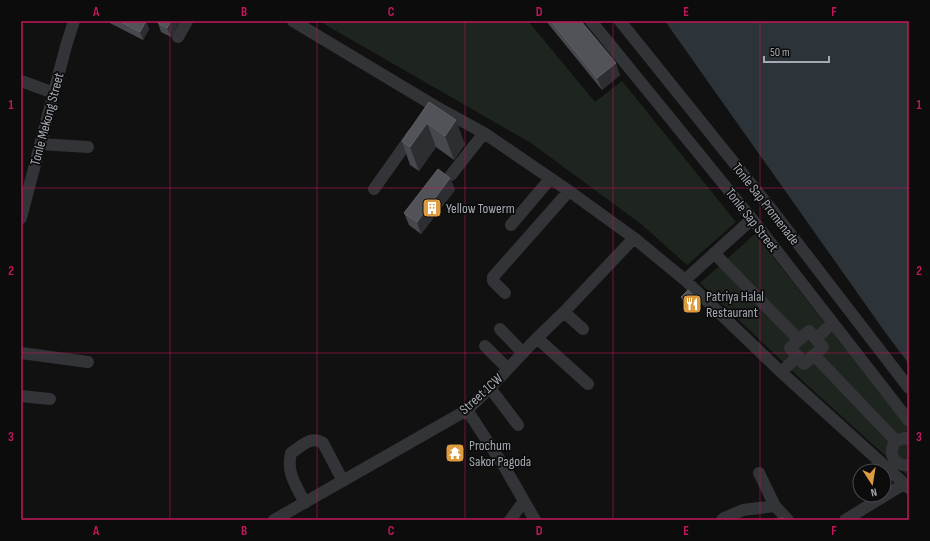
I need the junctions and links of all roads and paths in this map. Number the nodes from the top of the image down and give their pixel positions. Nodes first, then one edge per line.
1 (74, 21) edge
2 (187, 21) edge
3 (293, 21) edge
4 (591, 21) edge
5 (620, 21) edge
6 (178, 37) dead end
7 (21, 82) edge
8 (54, 93) junction
9 (419, 124) edge
10 (484, 133) junction
11 (40, 144) junction
12 (88, 147) dead end
13 (451, 175) dead end
14 (550, 179) junction
15 (374, 189) dead end
16 (569, 191) junction
17 (21, 218) edge
18 (752, 219) junction
19 (511, 225) dead end
20 (634, 238) junction
21 (714, 253) junction
22 (685, 280) junction
23 (505, 293) dead end
24 (564, 312) junction
25 (832, 323) junction
26 (500, 329) dead end
27 (583, 329) dead end
28 (537, 338) junction
29 (799, 340) junction
30 (816, 340) junction
31 (485, 346) dead end
32 (21, 353) edge
33 (523, 353) junction
34 (814, 355) junction
35 (798, 356) junction
36 (88, 362) dead end
37 (508, 369) junction
38 (781, 372) junction
39 (588, 384) dead end
40 (490, 388) junction
41 (909, 388) edge
42 (21, 396) edge
43 (50, 399) dead end
44 (467, 410) junction
45 (909, 421) edge
46 (518, 425) dead end
47 (909, 439) edge
48 (896, 441) junction
49 (890, 463) edge
50 (892, 463) edge
51 (892, 465) joint
52 (909, 465) edge
53 (759, 473) dead end
54 (343, 481) junction
55 (907, 486) edge
56 (524, 501) junction
57 (304, 503) junction
58 (775, 506) junction
59 (274, 520) edge
60 (510, 520) edge
61 (535, 520) edge
62 (722, 520) edge
63 (788, 520) edge
64 (845, 520) edge

1 - 8 street, Tonle Mekong Street
2 - 6 street
3 - 10 street
4 - 18 street, Tonle Sap Street
5 - 41 street, Tonle Sap Promenade
7 - 8 street
8 - 11 street, Tonle Mekong Street
9 - 15 street
10 - 13 street
10 - 14 street
11 - 12 street
11 - 17 street, Tonle Mekong Street
14 - 16 street
14 - 19 street
16 - 20 street
16 - 23 street
18 - 21 street
18 - 25 street, Tonle Sap Street
20 - 22 street
20 - 24 street, Street 1CW
21 - 22 street
21 - 29 street
22 - 38 street
24 - 27 street
24 - 28 street, Street 1CW
25 - 30 street
25 - 45 street, Tonle Sap Street
26 - 33 street
28 - 33 street, Street 1CW
28 - 39 street
29 - 30 street
29 - 35 street
30 - 34 street
31 - 37 street
32 - 36 street
33 - 37 street, Street 1CW
34 - 35 street
34 - 48 street
35 - 38 street
37 - 40 street, Street 1CW
38 - 49 street
40 - 44 street, Street 1CW
40 - 46 street
42 - 43 street
44 - 54 street, Street 1CW
44 - 56 street
47 - 48 street
48 - 50 street
51 - 52 street
51 - 55 street
53 - 58 street
54 - 57 street, Street 1CW
54 - 57 street
55 - 64 street
56 - 60 street
56 - 61 street
57 - 59 street, Street 1CW
58 - 62 street
58 - 63 street

